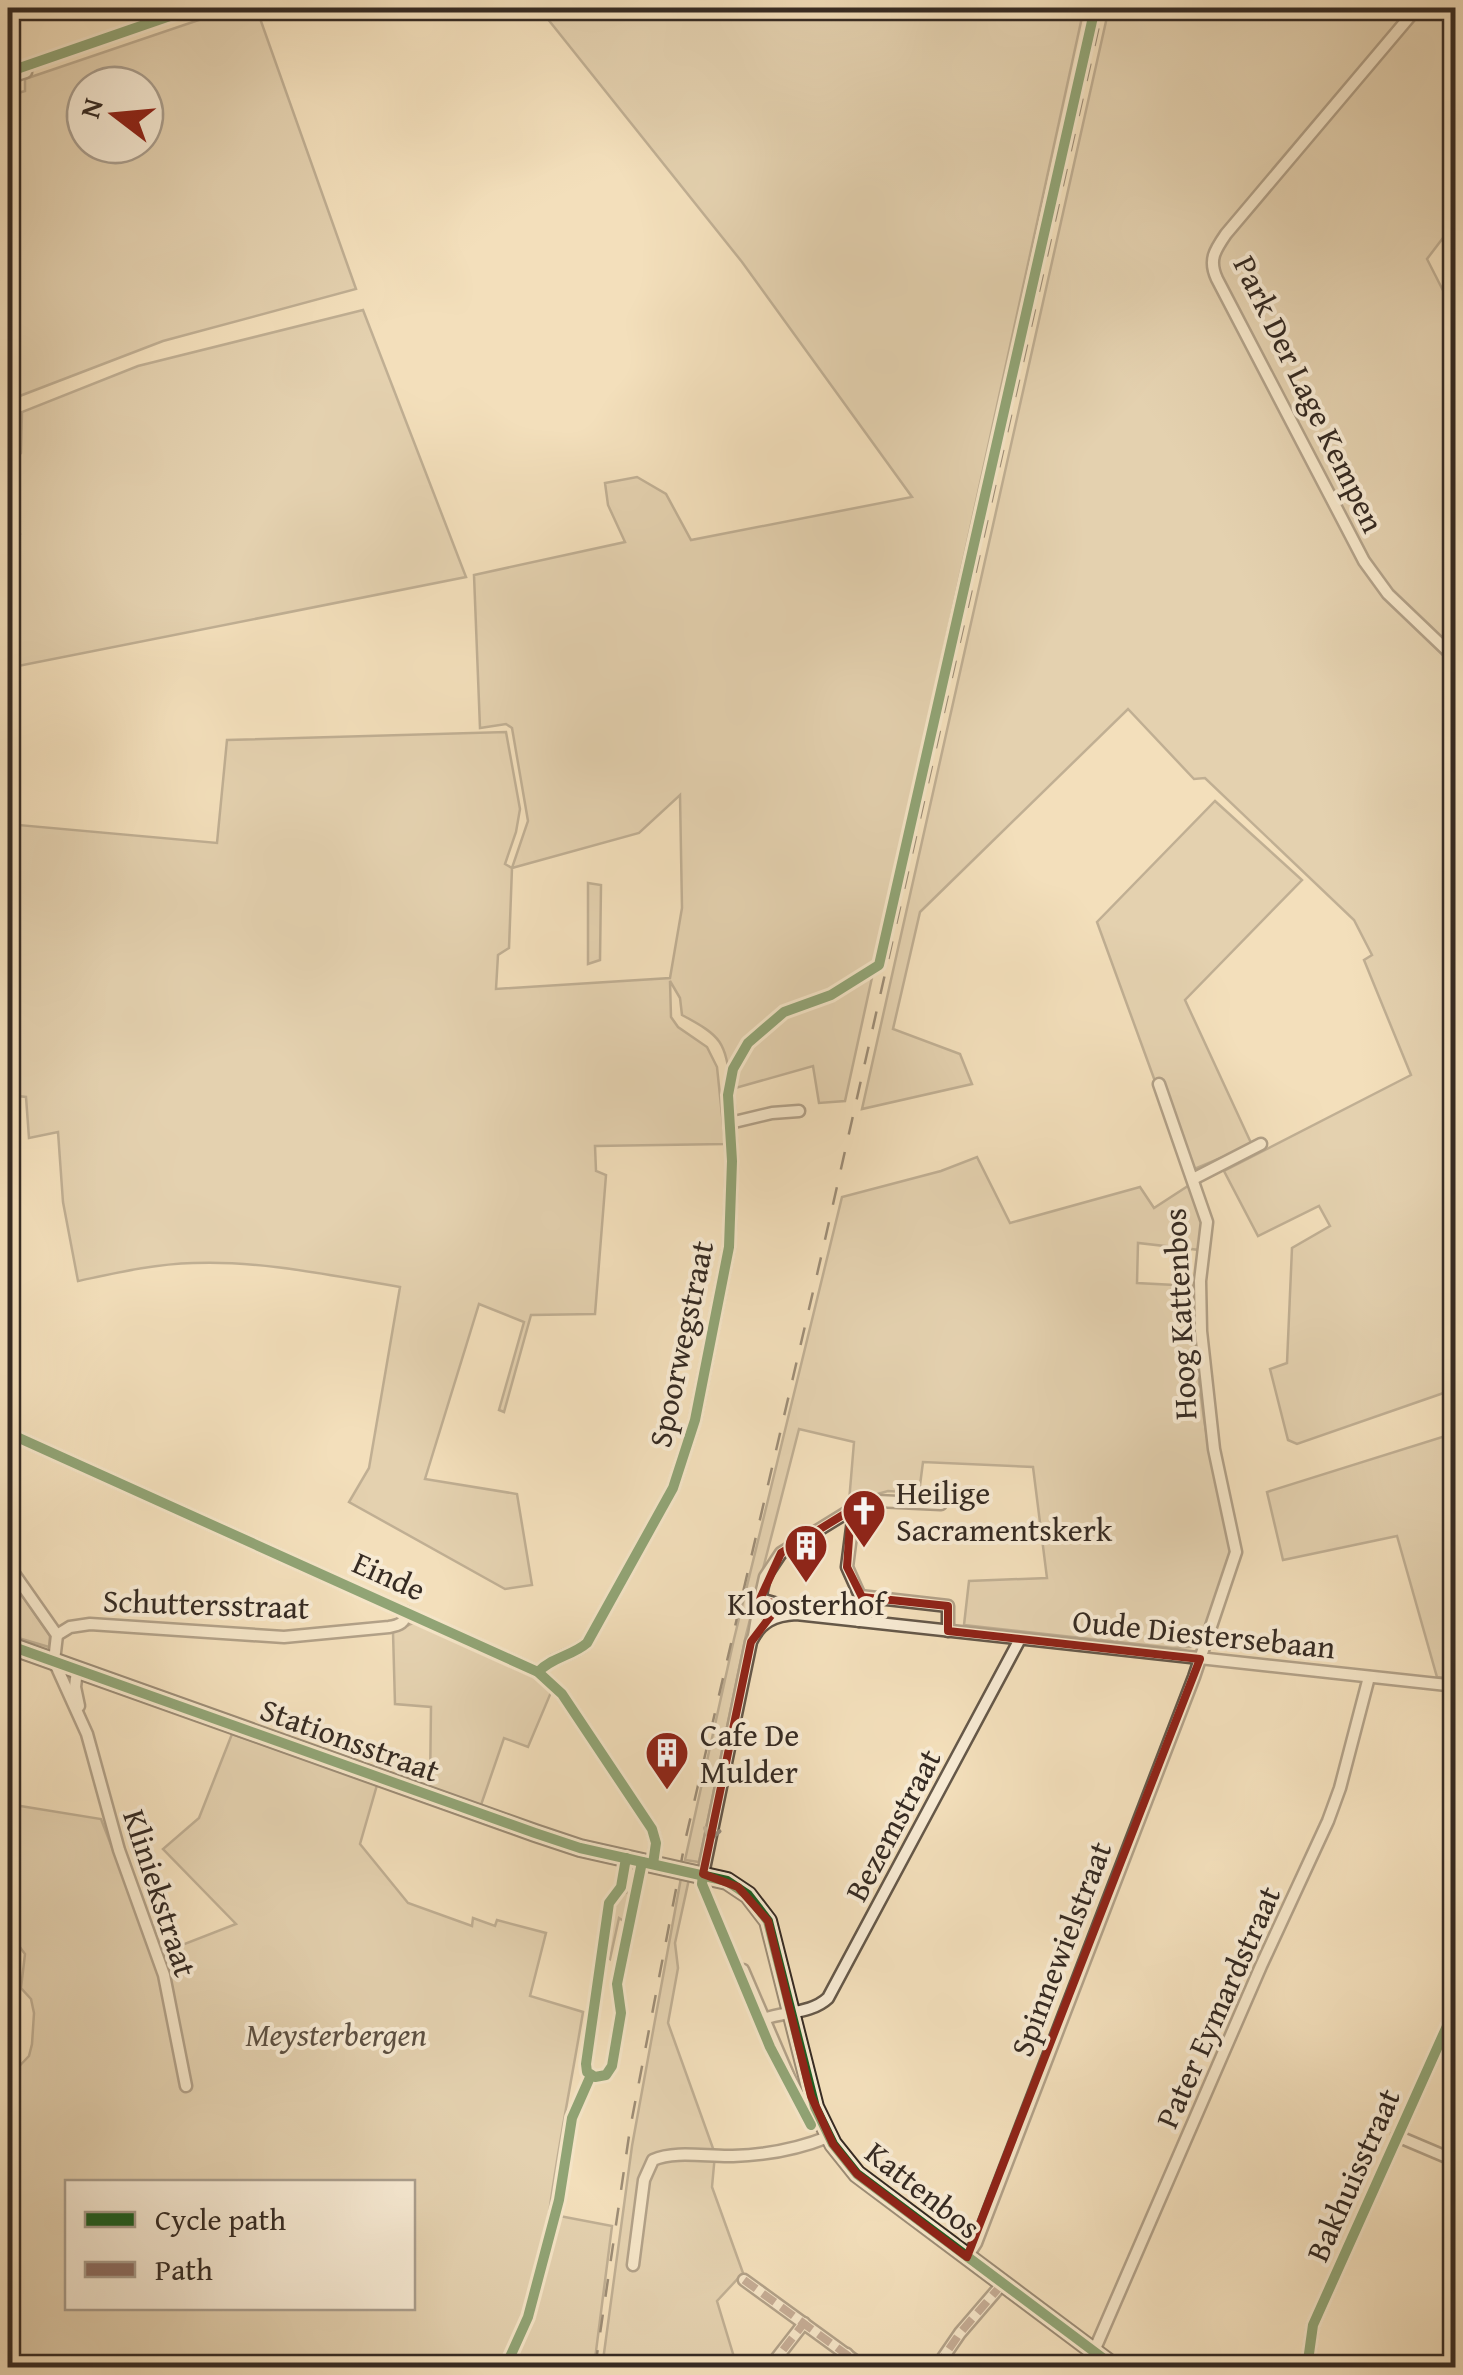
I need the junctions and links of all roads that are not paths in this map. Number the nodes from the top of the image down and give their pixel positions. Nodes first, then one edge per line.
1 (1417, 8) edge
2 (26, 72) dead end
3 (8, 78) edge
4 (1456, 659) edge
5 (1159, 1084) dead end
6 (728, 1095) dead end
7 (799, 1111) dead end
8 (730, 1123) junction
9 (1261, 1144) dead end
10 (1194, 1179) junction
11 (8, 1433) edge
12 (941, 1504) dead end
13 (851, 1510) junction
14 (8, 1565) edge
15 (860, 1596) junction
16 (760, 1599) junction
17 (406, 1612) junction
18 (778, 1615) junction
19 (859, 1621) junction
20 (948, 1631) junction
21 (57, 1634) junction
22 (754, 1637) junction
23 (1020, 1639) junction
24 (8, 1645) edge
25 (1200, 1660) junction
26 (54, 1662) junction
27 (77, 1670) junction
28 (538, 1672) junction
29 (1369, 1677) junction
30 (1456, 1686) edge
31 (80, 1717) junction
32 (653, 1864) junction
33 (679, 1869) joint
34 (703, 1874) junction
35 (743, 1970) dead end
36 (1456, 2006) edge
37 (791, 2012) junction
38 (764, 2019) junction
39 (186, 2086) dead end
40 (798, 2098) dead end
41 (1398, 2136) junction
42 (828, 2137) junction
43 (1456, 2161) edge
44 (967, 2257) junction
45 (633, 2264) dead end
46 (744, 2280) dead end
47 (1002, 2283) junction
48 (804, 2322) junction
49 (1094, 2351) junction
50 (848, 2354) junction
51 (769, 2368) edge
52 (837, 2368) edge
53 (865, 2368) edge
54 (936, 2368) edge
55 (1116, 2368) edge
56 (1307, 2368) edge

1 - 4 street, Park Der Lage Kempen
2 - 3 street
5 - 10 street, Hoog Kattenbos
6 - 8 street, Spoorwegstraat
7 - 8 street
8 - 28 street, Spoorwegstraat
9 - 10 street
10 - 25 street, Hoog Kattenbos
11 - 17 street, Einde
12 - 13 street
13 - 15 street
13 - 16 street
14 - 21 street
15 - 19 street
15 - 20 street
16 - 18 street
16 - 22 street
17 - 21 street, Schuttersstraat
17 - 28 street, Einde
18 - 19 street, Oude Diestersebaan
18 - 22 street
19 - 20 street, Oude Diestersebaan
20 - 23 street, Oude Diestersebaan
21 - 26 street
22 -> 34 street
23 - 25 street, Oude Diestersebaan
23 - 37 street, Bezemstraat
24 - 26 main road, Stationsstraat
25 - 29 street, Oude Diestersebaan
25 - 44 street, Spinnewielstraat
26 - 27 main road, Stationsstraat
26 - 31 street, Kliniekstraat
27 - 31 street, Kliniekstraat
27 - 32 main road, Stationsstraat
28 - 32 street, Einde
29 - 30 street, Oude Diestersebaan
29 - 49 street, Pater Eymardstraat
31 - 39 street, Kliniekstraat
32 - 33 main road, Stationsstraat
33 - 34 main road, Kattenbos
34 - 37 main road, Kattenbos
35 - 38 street
36 - 41 street, Bakhuisstraat
37 - 38 street
37 - 42 main road, Kattenbos
38 - 40 street
41 - 43 street
41 - 56 street, Bakhuisstraat
42 - 44 main road, Kattenbos
42 - 45 street, Kattenbos
44 - 47 main road, Kattenbos
46 - 48 street
47 - 49 main road, Kattenbos
47 - 54 street
48 - 50 street
48 - 51 street
49 - 55 main road, Kattenbos
50 - 52 street
50 - 53 street

